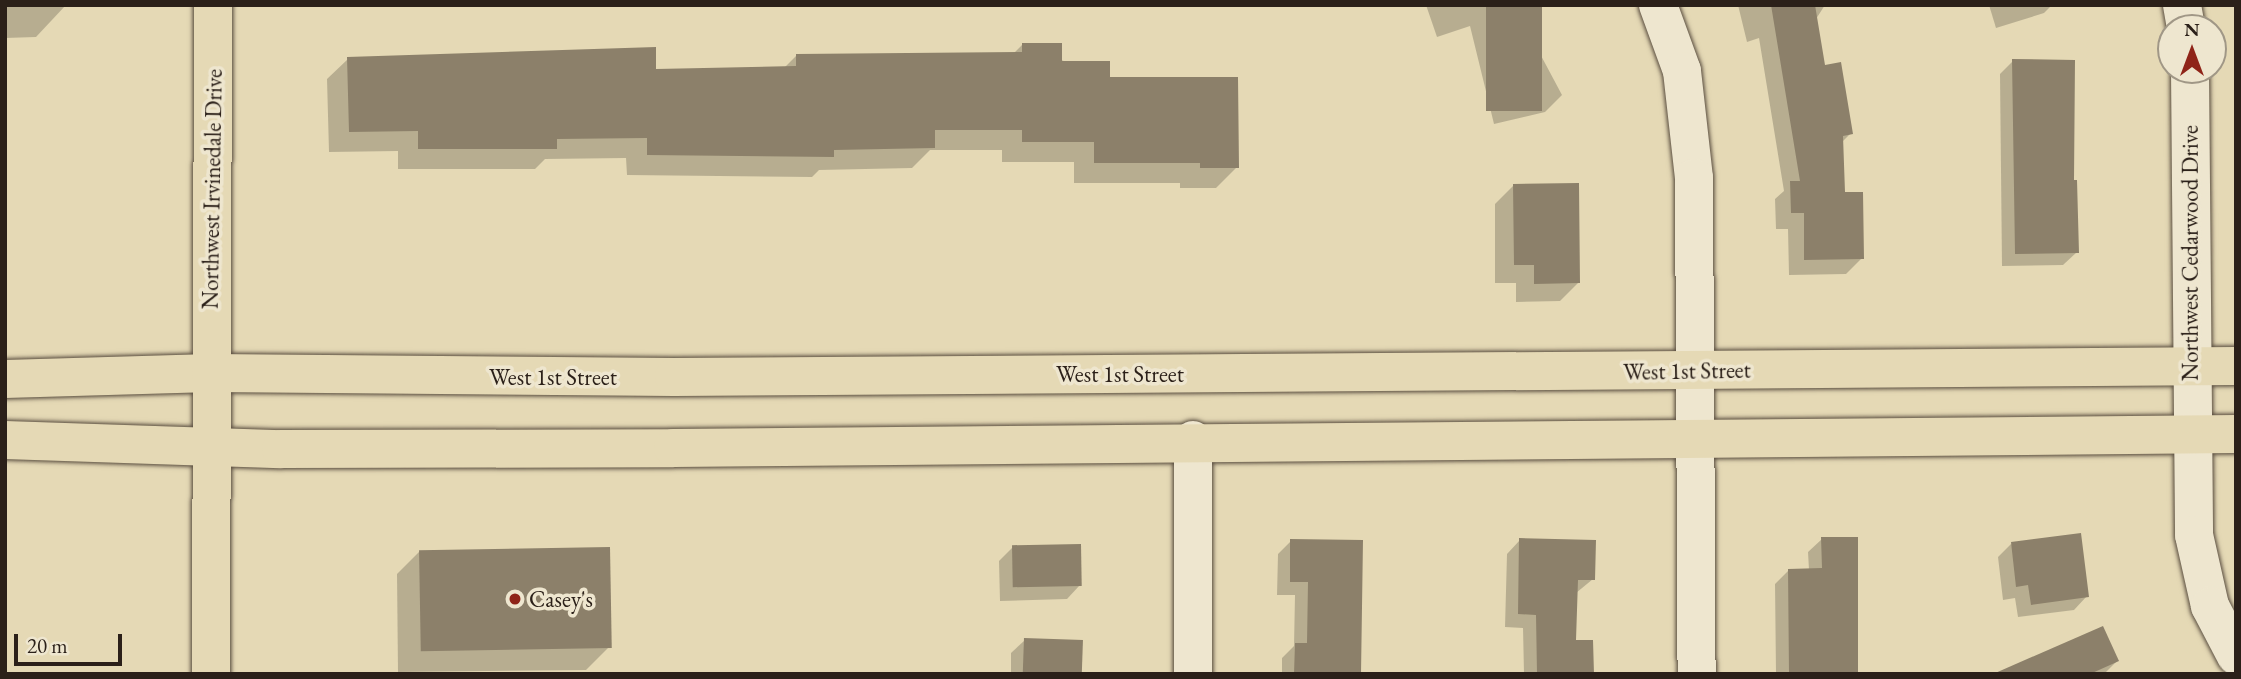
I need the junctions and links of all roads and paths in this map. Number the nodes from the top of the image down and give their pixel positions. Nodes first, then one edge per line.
1 (213, 5) edge
2 (1658, 5) edge
3 (2189, 84) edge
4 (2236, 366) edge
5 (2189, 368) junction
6 (1696, 372) junction
7 (211, 373) junction
8 (5, 379) edge
9 (2236, 434) edge
10 (2192, 436) junction
11 (5, 440) edge
12 (1193, 440) junction
13 (1695, 440) junction
14 (210, 447) junction
15 (2236, 656) edge
16 (211, 674) edge
17 (1193, 674) edge
18 (1697, 674) edge

1 - 7 main road, Northwest Irvinedale Drive
2 - 6 street
3 - 5 street, Northwest Cedarwood Drive
4 - 5 main road, West 1st Street
5 - 6 main road, West 1st Street
5 - 10 street, Northwest Cedarwood Drive
6 - 7 main road, West 1st Street
6 - 13 street
7 - 8 main road, West 1st Street
7 - 14 main road, Northwest Irvinedale Drive
9 - 10 main road
10 - 13 main road
10 - 15 street, Northwest Cedarwood Drive
11 - 14 main road
12 - 13 main road
12 - 14 main road
12 - 17 street
13 - 18 street
14 - 16 main road, Northwest Irvinedale Drive

